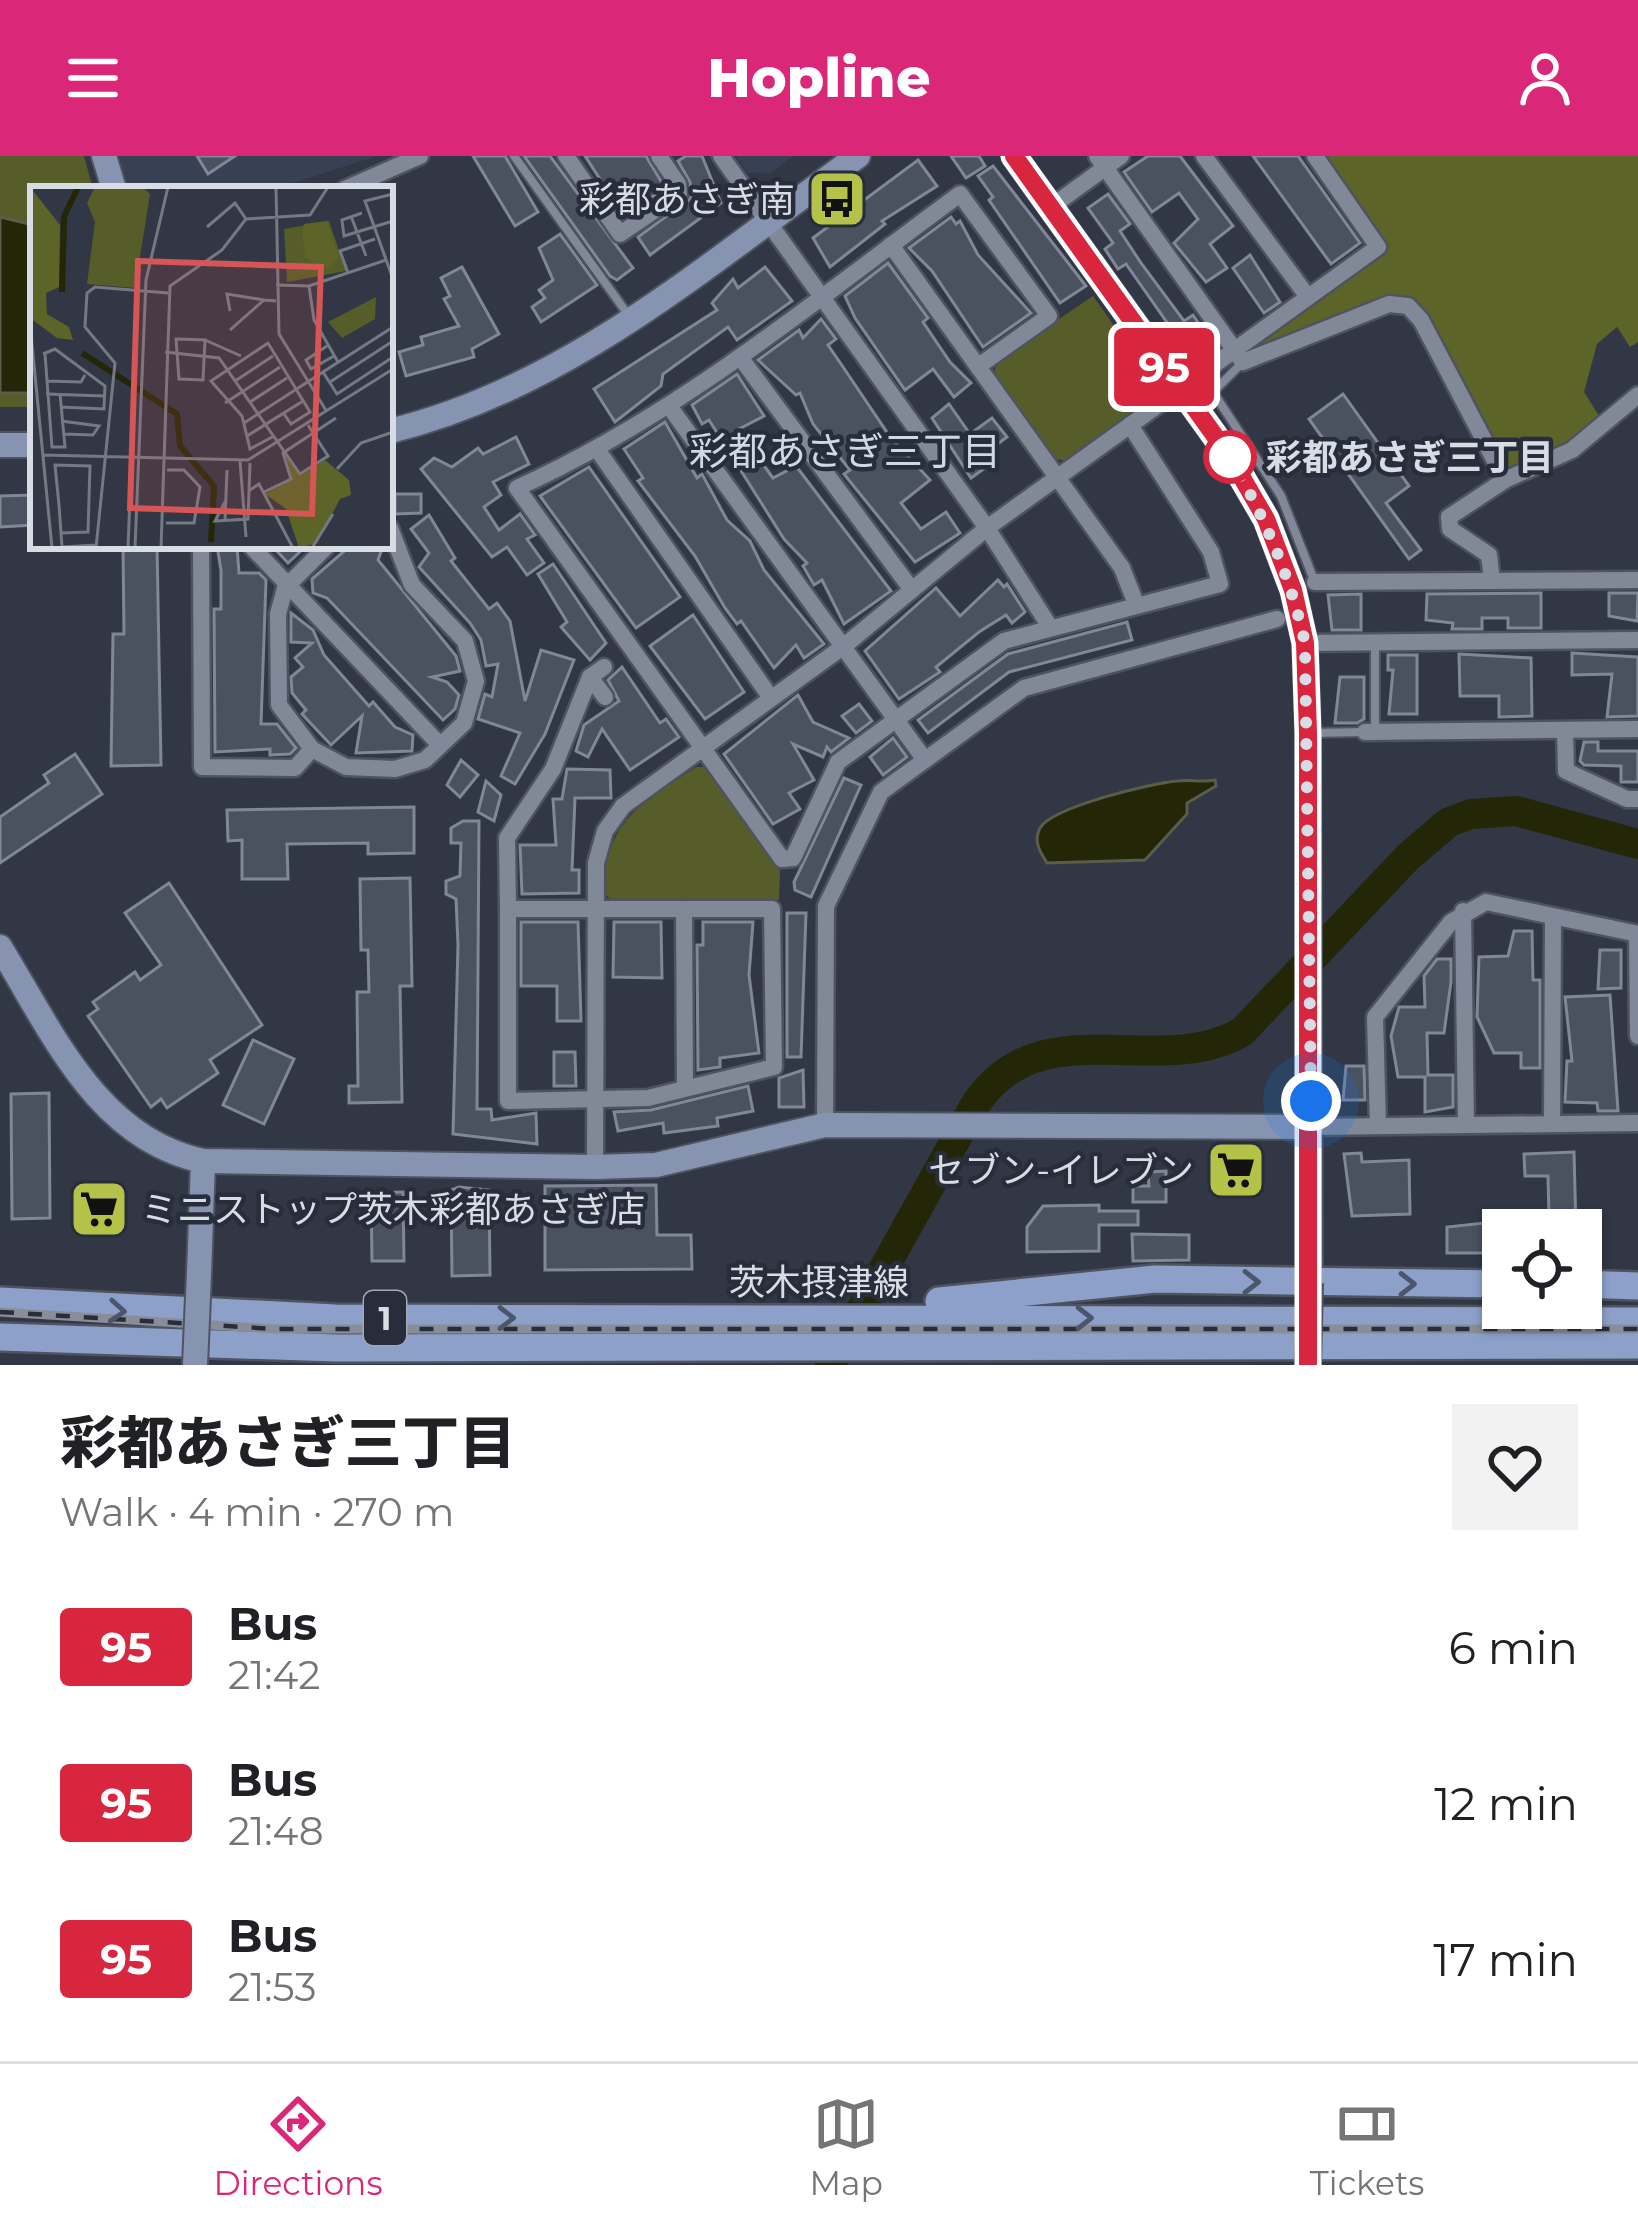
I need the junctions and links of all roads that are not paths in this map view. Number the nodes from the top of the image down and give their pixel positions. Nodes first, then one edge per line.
1 (104, 156) edge
2 (420, 156) edge
3 (514, 156) edge
4 (566, 156) edge
5 (658, 156) edge
6 (721, 156) edge
7 (858, 156) edge
8 (1014, 156) edge
9 (1204, 156) edge
10 (1315, 156) edge
11 (1108, 160) edge
12 (113, 186) edge
13 (352, 186) edge
14 (1052, 207) junction
15 (766, 221) junction
16 (891, 245) junction
17 (821, 296) junction
18 (1308, 297) junction
19 (630, 317) junction
20 (1239, 356) junction
21 (740, 357) junction
22 (980, 365) junction
23 (1180, 389) junction
24 (1638, 395) edge
25 (669, 406) junction
26 (1130, 425) junction
27 (393, 430) edge
28 (599, 452) junction
29 (1060, 476) junction
30 (1505, 480) junction
31 (987, 528) junction
32 (393, 536) edge
33 (201, 549) edge
34 (253, 549) edge
35 (324, 549) edge
36 (1638, 580) edge
37 (1492, 581) junction
38 (1315, 582) joint
39 (285, 588) junction
40 (911, 590) junction
41 (1136, 604) junction
42 (1276, 619) dead end
43 (1050, 627) junction
44 (1638, 640) edge
45 (1305, 643) junction
46 (1376, 643) junction
47 (844, 646) junction
48 (605, 697) dead end
49 (771, 698) junction
50 (896, 719) junction
51 (1638, 729) edge
52 (1565, 730) junction
53 (1370, 732) junction
54 (1308, 733) junction
55 (440, 745) junction
56 (701, 748) junction
57 (312, 749) junction
58 (925, 760) junction
59 (1638, 800) edge
60 (508, 909) junction
61 (595, 909) junction
62 (685, 909) junction
63 (1462, 911) junction
64 (1553, 918) junction
65 (1638, 934) edge
66 (0, 947) edge
67 (1638, 1036) edge
68 (685, 1087) junction
69 (596, 1102) junction
70 (1638, 1123) edge
71 (1552, 1124) junction
72 (825, 1125) junction
73 (1466, 1125) junction
74 (1378, 1126) junction
75 (1312, 1127) junction
76 (203, 1161) junction
77 (596, 1167) junction
78 (1310, 1283) junction
79 (1482, 1284) edge
80 (1602, 1285) edge
81 (1638, 1286) edge
82 (0, 1301) edge
83 (1602, 1304) edge
84 (1638, 1304) edge
85 (1482, 1306) edge
86 (925, 1310) junction
87 (1207, 1318) junction
88 (1638, 1321) edge
89 (0, 1337) edge
90 (1638, 1346) edge
91 (1206, 1347) junction
92 (906, 1356) edge
93 (1638, 1362) edge
94 (195, 1365) edge
95 (939, 1365) edge
96 (1308, 1365) edge

1 - 12 street
2 - 13 street
3 - 19 lane
4 - 5 street
6 - 15 street
7 - 15 street
8 - 14 street
9 - 18 street
10 - 18 street
11 - 14 street
11 - 20 street
14 - 23 street
15 - 17 street
15 - 19 street
16 - 17 street
16 - 22 street
16 - 22 street
17 - 21 street
17 - 31 street
18 - 20 street
19 - 27 street
20 - 23 street
20 - 30 street
20 - 38 lane
21 - 25 street
21 - 40 street
22 - 29 street
23 - 26 street
23 - 45 street
24 - 30 street
25 - 28 street
25 - 47 street
26 - 29 street
26 - 41 street
28 - 49 street
28 - 56 street
29 - 31 street
29 - 41 street
30 - 37 street
31 - 40 street
31 - 43 street
32 - 55 street
33 - 57 street
34 - 39 street
35 - 39 street
36 - 37 street
37 - 38 street
39 - 55 street
39 - 57 street
40 - 47 street
41 - 43 street
42 - 58 street
43 - 50 street
44 - 46 street
45 - 46 street
45 - 54 street
46 - 53 lane
47 - 49 street
47 - 50 street
48 - 60 street
49 - 56 street
50 - 56 street
50 - 58 street
51 - 52 street
52 - 53 street
52 - 59 street
53 - 54 lane
54 - 75 street
55 - 57 street
56 - 61 street
58 - 72 street
60 - 61 street
60 - 69 street
61 - 62 street
61 - 69 street
62 - 68 street
62 - 68 street
63 - 64 street
63 - 73 street
63 - 74 street
64 - 65 street
64 - 71 street
65 - 67 street
66 - 76 street
68 - 69 street
69 - 77 street
70 - 71 street
71 - 73 street
72 - 75 street
72 - 77 street
73 - 74 street
74 - 75 street
75 - 78 street
76 - 77 street
76 - 94 street, bridge
78 -> 79 main road
86 -> 78 main road
78 - 96 street, bridge
80 - 81 main road
82 -> 86 main road, 茨木摂津線 / 1
83 - 84 main road
85 - 87 main road
86 -> 87 main road, 茨木摂津線
87 - 88 main road, 茨木摂津線
89 - 92 main road, 茨木摂津線 / 1
90 - 91 main road, 茨木摂津線
91 - 92 main road, 茨木摂津線
91 - 93 main road
92 - 95 main road

